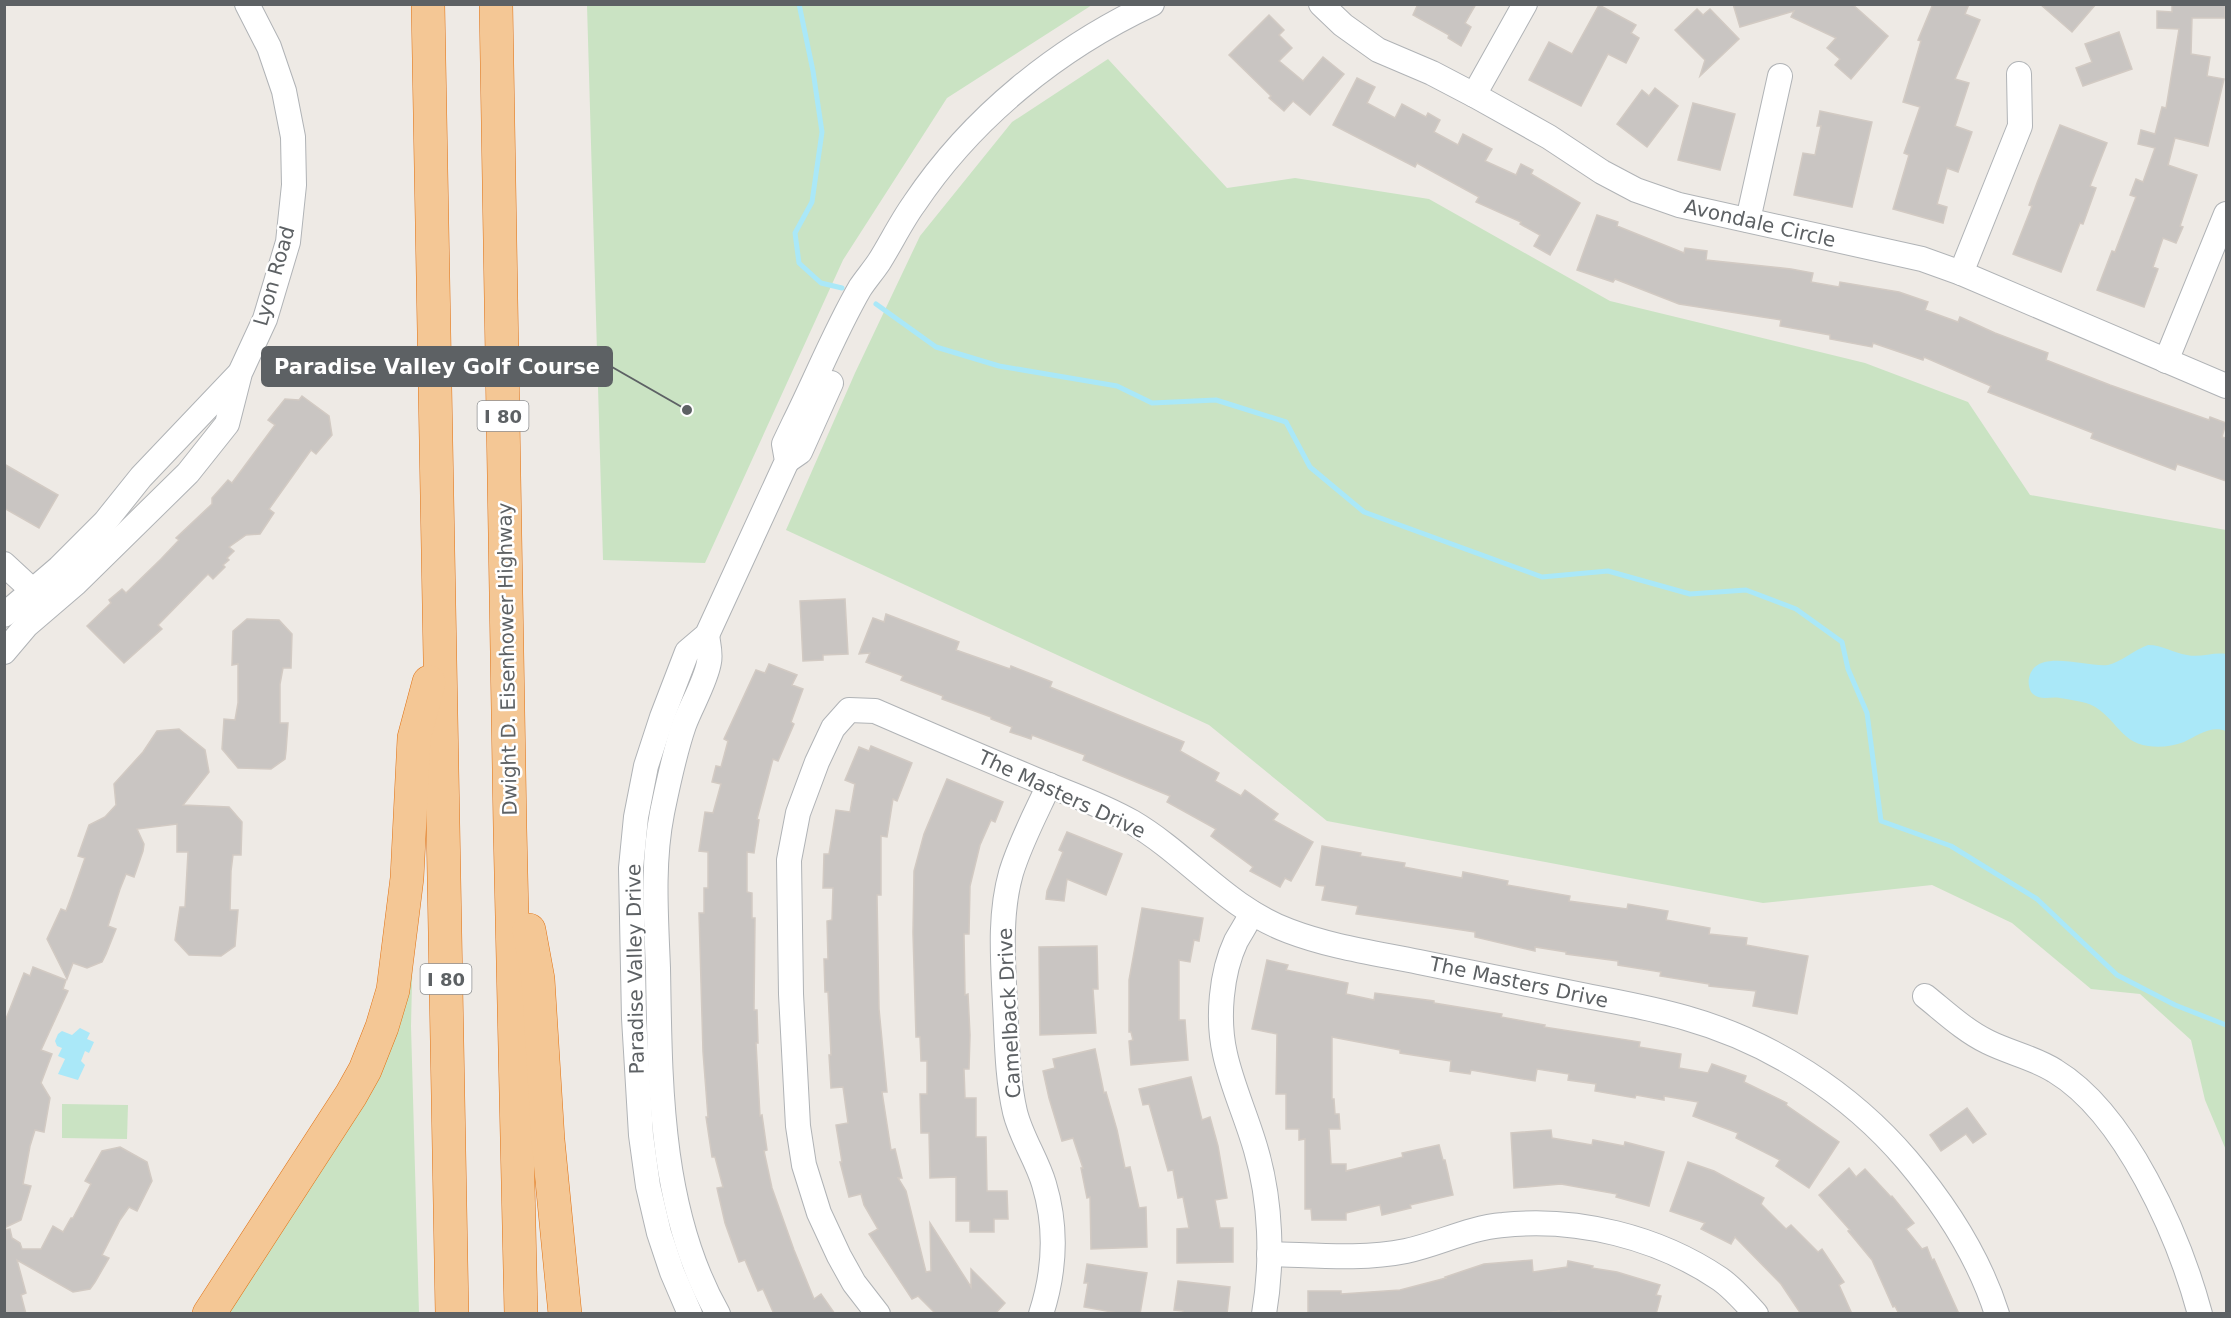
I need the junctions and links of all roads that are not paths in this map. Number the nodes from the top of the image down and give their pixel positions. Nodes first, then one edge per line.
1 (247, 4) edge
2 (428, 4) edge
3 (495, 4) edge
4 (1152, 4) edge
5 (1321, 4) edge
6 (1525, 4) edge
7 (2019, 74) dead end
8 (1780, 76) dead end
9 (1474, 95) junction
10 (2226, 214) edge
11 (1748, 220) junction
12 (1961, 273) junction
13 (2166, 361) junction
14 (2226, 386) edge
15 (4, 564) edge
16 (41, 598) junction
17 (4, 615) edge
18 (707, 635) junction
19 (439, 645) junction
20 (4, 652) edge
21 (1049, 785) junction
22 (510, 828) junction
23 (1252, 913) junction
24 (1925, 996) dead end
25 (1269, 1254) junction
26 (209, 1314) edge
27 (452, 1314) edge
28 (521, 1314) edge
29 (565, 1314) edge
30 (690, 1314) edge
31 (718, 1314) edge
32 (878, 1314) edge
33 (1041, 1314) edge
34 (1264, 1314) edge
35 (1756, 1314) edge
36 (1997, 1314) edge
37 (2200, 1314) edge

1 - 16 street, Lyon Road
2 - 19 highway, I 80
3 - 22 highway, Dwight D. Eisenhower Highway / I 80
4 - 18 street, Paradise Valley Drive
5 - 9 street, Avondale Circle
6 - 9 street
7 - 12 street
8 - 11 street
9 - 11 street, Avondale Circle
10 - 13 street
11 - 12 street, Avondale Circle
12 - 13 street, Avondale Circle
13 - 14 street, Avondale Circle
15 - 16 street
16 - 17 street, Lyon Road
16 - 20 street, Lyon Road
18 - 30 street, Paradise Valley Drive
18 - 31 street, Paradise Valley Drive
19 - 26 highway
19 - 27 highway, I 80
21 - 23 street, The Masters Drive
21 - 32 street, The Masters Drive
21 - 33 street, Camelback Drive
22 - 28 highway, Dwight D. Eisenhower Highway / I 80
22 - 29 highway
23 - 25 street
23 - 36 street, The Masters Drive
24 - 37 street
25 - 34 street
25 - 35 street

